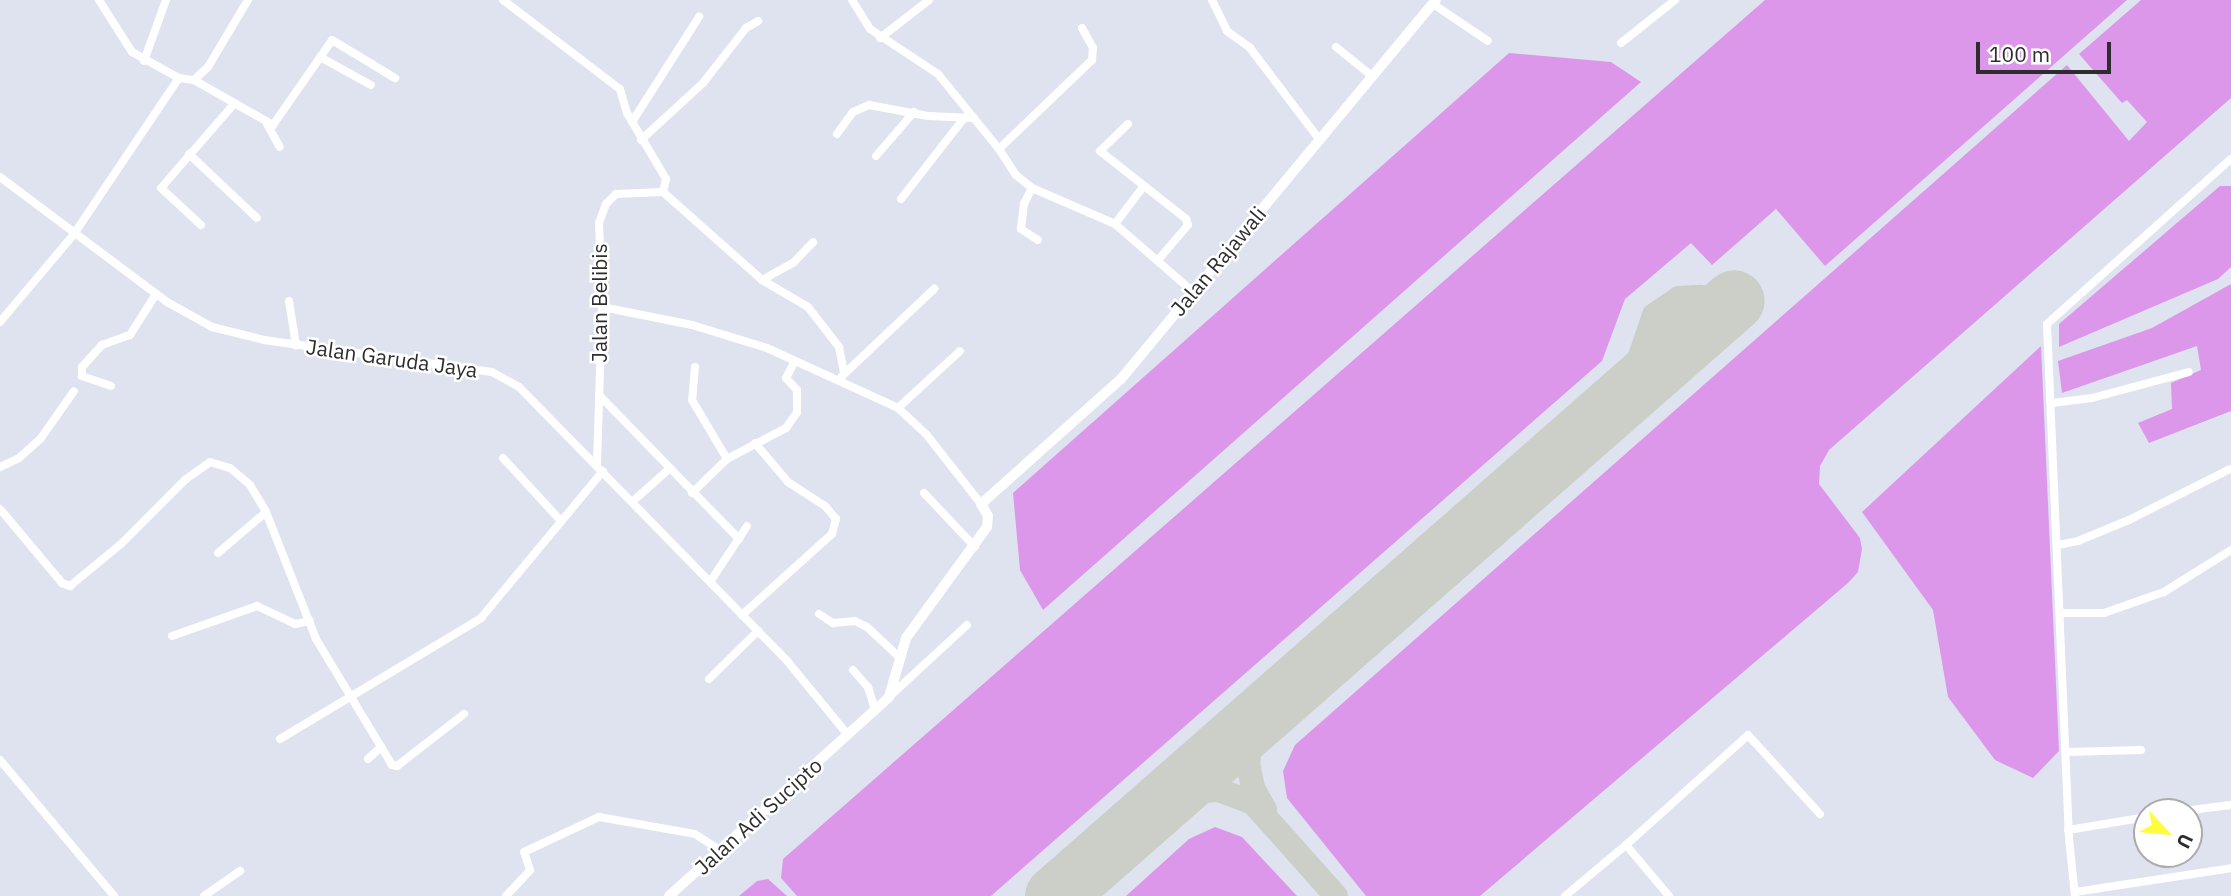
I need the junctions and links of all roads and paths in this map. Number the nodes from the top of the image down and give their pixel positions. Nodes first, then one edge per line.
1 (99, 0) edge
2 (166, 0) edge
3 (248, 0) edge
4 (503, 0) edge
5 (929, 0) edge
6 (1212, 0) edge
7 (1675, 0) edge
8 (853, 1) edge
9 (1435, 2) edge
10 (699, 17) dead end
11 (758, 21) dead end
12 (1082, 28) dead end
13 (880, 38) junction
14 (1488, 41) dead end
15 (1621, 43) dead end
16 (1336, 47) dead end
17 (320, 58) junction
18 (144, 61) junction
19 (1372, 76) junction
20 (179, 78) junction
21 (396, 78) dead end
22 (194, 80) junction
23 (371, 85) dead end
24 (234, 104) junction
25 (914, 113) junction
26 (969, 118) junction
27 (632, 122) junction
28 (267, 124) junction
29 (1128, 124) dead end
30 (837, 134) dead end
31 (1319, 139) junction
32 (641, 140) junction
33 (281, 147) dead end
34 (999, 149) junction
35 (189, 154) junction
36 (876, 156) dead end
37 (2231, 159) edge
38 (0, 177) edge
39 (1143, 187) junction
40 (1032, 188) junction
41 (663, 192) junction
42 (901, 199) dead end
43 (257, 218) dead end
44 (1115, 224) junction
45 (201, 225) dead end
46 (74, 234) junction
47 (1038, 240) dead end
48 (813, 242) dead end
49 (1158, 260) junction
50 (762, 280) junction
51 (934, 289) dead end
52 (1192, 290) junction
53 (156, 294) junction
54 (289, 301) dead end
55 (602, 307) junction
56 (0, 322) edge
57 (296, 345) junction
58 (960, 351) dead end
59 (796, 361) junction
60 (695, 367) dead end
61 (2189, 372) dead end
62 (842, 377) junction
63 (111, 386) dead end
64 (74, 391) dead end
65 (599, 395) junction
66 (2052, 403) junction
67 (898, 408) junction
68 (755, 443) junction
69 (503, 458) dead end
70 (727, 459) junction
71 (0, 467) edge
72 (600, 468) junction
73 (669, 469) junction
74 (2230, 469) edge
75 (692, 493) junction
76 (924, 493) dead end
77 (632, 502) junction
78 (981, 504) junction
79 (0, 509) edge
80 (266, 512) junction
81 (559, 520) junction
82 (747, 526) dead end
83 (739, 539) junction
84 (2057, 545) junction
85 (975, 547) junction
86 (2231, 550) edge
87 (218, 553) dead end
88 (709, 582) junction
89 (2060, 613) junction
90 (742, 614) junction
91 (819, 614) dead end
92 (310, 621) junction
93 (967, 625) dead end
94 (758, 631) junction
95 (172, 636) dead end
96 (898, 656) junction
97 (853, 670) dead end
98 (709, 679) dead end
99 (351, 697) junction
100 (889, 697) junction
101 (875, 710) junction
102 (464, 714) dead end
103 (848, 735) junction
104 (280, 739) dead end
105 (381, 747) junction
106 (2141, 750) dead end
107 (2066, 752) junction
108 (368, 759) dead end
109 (0, 760) edge
110 (2231, 805) edge
111 (2203, 808) edge
112 (1819, 814) dead end
113 (2133, 819) edge
114 (2068, 830) junction
115 (1626, 845) junction
116 (720, 850) junction
117 (2231, 868) edge
118 (240, 871) dead end
119 (2075, 894) edge
120 (114, 896) edge
121 (204, 896) edge
122 (506, 896) edge
123 (669, 896) edge
124 (1566, 896) edge
125 (1669, 896) edge

1 - 18 street
2 - 18 street
3 - 22 street
4 - 27 street
5 - 13 street
6 - 31 street
7 - 15 street
8 - 13 street
9 - 14 street
9 - 19 street, Jalan Rajawali
10 - 27 street
11 - 32 street
12 - 34 street
13 - 26 street
16 - 19 street
17 - 21 street
17 - 23 street
17 - 28 street
18 - 20 street
19 - 31 street, Jalan Rajawali
20 - 22 street
20 - 46 street
22 - 24 street
24 - 28 street
24 - 35 street
25 - 26 street
25 - 30 street
25 - 36 street
26 - 34 street
26 - 42 street
27 - 32 street
28 - 33 street
29 - 39 street
31 - 52 street, Jalan Rajawali
32 - 41 street
34 - 40 street
35 - 43 street
35 - 45 street
37 - 66 street
38 - 46 street, Jalan Garuda Jaya
39 - 44 street
39 - 49 street
40 - 44 street
40 - 47 street
41 - 50 street
41 - 55 street, Jalan Belibis
44 - 49 street
46 - 53 street, Jalan Garuda Jaya
46 - 56 street
48 - 50 street
49 - 52 street
50 - 62 street
51 - 62 street
52 - 78 street, Jalan Rajawali
53 - 57 street, Jalan Garuda Jaya
53 - 63 street
54 - 57 street
55 - 59 street
55 - 65 street, Jalan Belibis
57 - 72 street, Jalan Garuda Jaya
58 - 67 street
59 - 62 street
59 - 68 street
60 - 70 street
61 - 66 street
62 - 67 street
64 - 71 street
65 - 72 street, Jalan Belibis
65 - 73 street
66 - 84 street
67 - 78 street
68 - 70 street
68 - 90 street
69 - 81 street
70 - 75 street
72 - 77 street, Jalan Garuda Jaya
72 - 81 street
73 - 75 street
73 - 77 street
74 - 84 street
75 - 83 street
76 - 85 street
77 - 88 street, Jalan Garuda Jaya
78 - 85 street
79 - 80 street
80 - 87 street
80 - 92 street
81 - 99 street
82 - 83 street
83 - 88 street
84 - 89 street
85 - 96 street
86 - 89 street
88 - 90 street, Jalan Garuda Jaya
89 - 107 street
90 - 94 street, Jalan Garuda Jaya
91 - 96 street
92 - 95 street
92 - 99 street
93 - 100 street
94 - 98 street
94 - 103 street, Jalan Garuda Jaya
96 - 100 street
97 - 101 street
99 - 104 street
99 - 105 street
100 - 101 street
101 - 103 street
102 - 105 street
103 - 116 street, Jalan Adi Sucipto
105 - 108 street
106 - 107 street
107 - 114 street
109 - 120 street
110 - 111 street
112 - 115 street
113 - 114 street
114 - 119 street
115 - 124 street
115 - 125 street
116 - 122 street
116 - 123 street, Jalan Adi Sucipto
117 - 119 street
118 - 121 street

